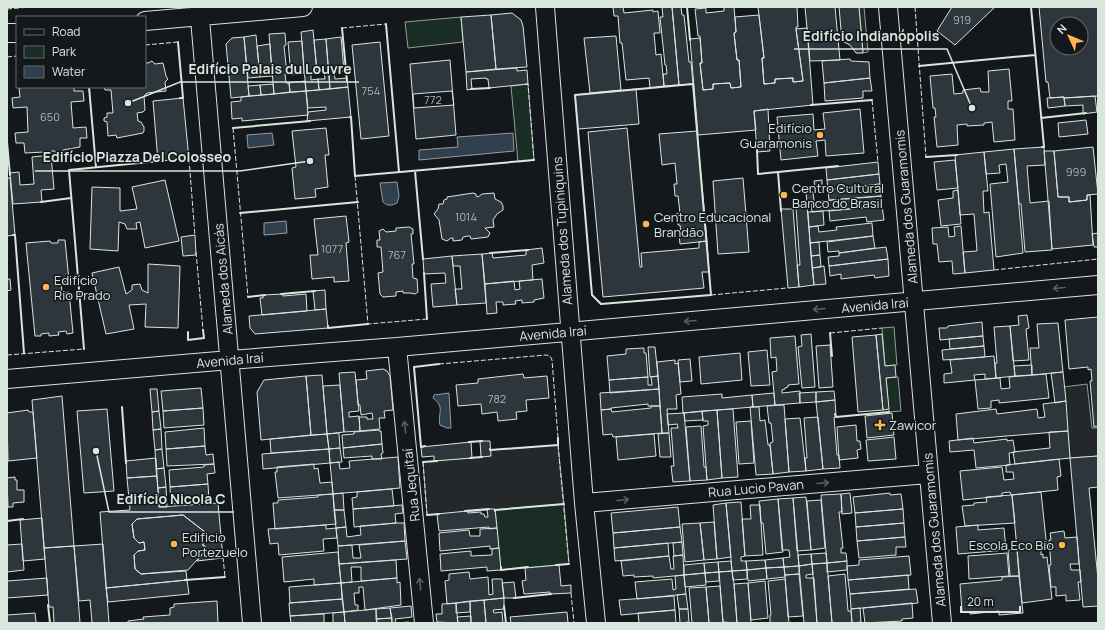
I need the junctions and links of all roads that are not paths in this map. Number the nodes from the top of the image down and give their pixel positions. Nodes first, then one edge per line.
1 (304, 7) edge
2 (545, 7) edge
3 (888, 7) edge
4 (200, 12) edge
5 (146, 21) edge
6 (1098, 285) edge
7 (914, 301) junction
8 (570, 331) junction
9 (397, 347) junction
10 (230, 360) junction
11 (7, 379) edge
12 (928, 474) junction
13 (584, 503) junction
14 (252, 623) edge
15 (424, 623) edge
16 (596, 623) edge
17 (942, 623) edge

1 - 4 street
2 - 8 street, Alameda dos Tupiniquins
3 - 7 street, Alameda dos Guaramomis
4 - 5 street
4 - 10 street, Alameda dos Aicás
6 -> 7 street, Avenida Iraí
7 -> 8 street, Avenida Iraí
7 - 12 street, Alameda dos Guaramomis
8 - 9 street, Avenida Iraí
8 - 13 street, Alameda dos Tupiniquins
9 - 10 street, Avenida Iraí
15 -> 9 street, Rua Jequitaí
10 - 11 street, Avenida Iraí
10 - 14 street, Alameda dos Aicás
13 -> 12 street, Rua Lucio Pavan
12 - 17 street, Alameda dos Guaramomis
13 - 16 street, Alameda dos Tupiniquins

